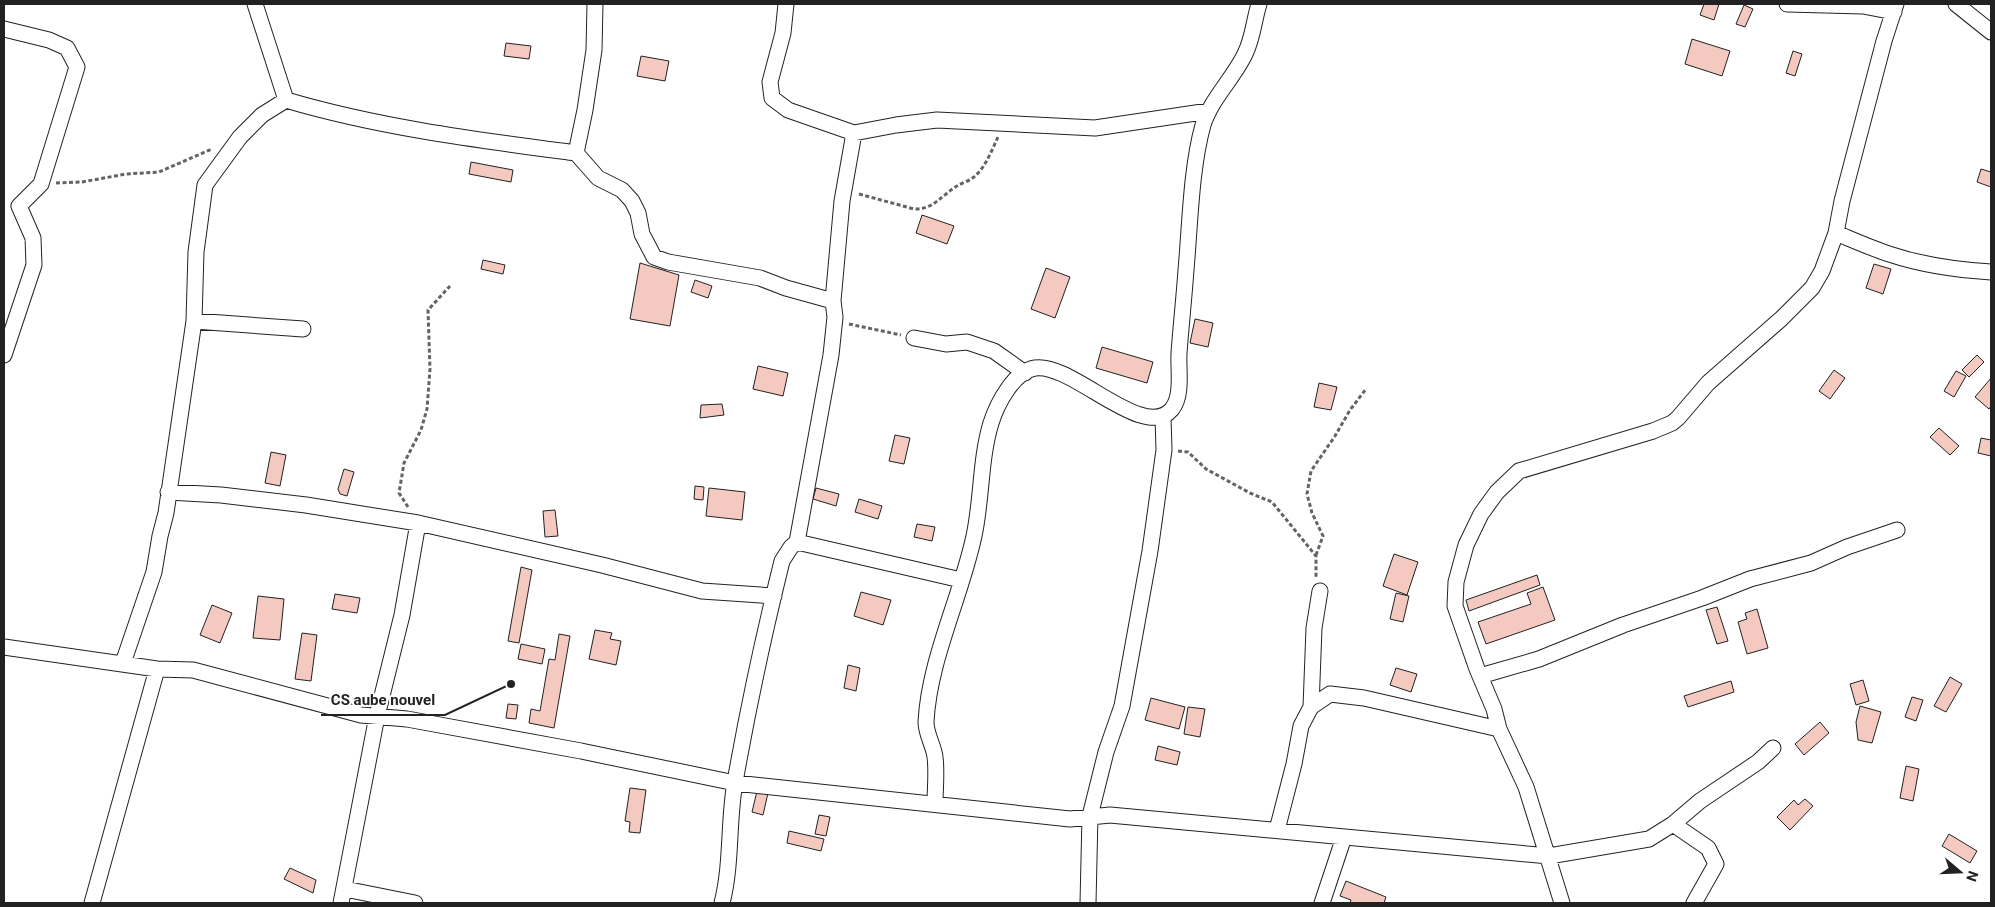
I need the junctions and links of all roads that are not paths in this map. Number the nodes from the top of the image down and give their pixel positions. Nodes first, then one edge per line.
1 (255, 4) edge
2 (594, 4) edge
3 (786, 4) edge
4 (1259, 4) edge
5 (1787, 4) edge
6 (1956, 4) edge
7 (1895, 8) edge
8 (4, 29) edge
9 (1991, 32) edge
10 (286, 100) junction
11 (1209, 110) junction
12 (854, 133) junction
13 (576, 153) junction
14 (11, 206) edge
15 (1836, 233) junction
16 (1991, 272) edge
17 (834, 301) junction
18 (194, 321) junction
19 (303, 329) dead end
20 (914, 338) road end
21 (4, 355) edge
22 (1025, 373) junction
23 (1163, 417) junction
24 (168, 492) junction
25 (418, 523) junction
26 (1897, 530) dead end
27 (797, 542) junction
28 (961, 580) junction
29 (1320, 592) road end
30 (774, 596) junction
31 (4, 647) edge
32 (123, 663) junction
33 (157, 668) junction
34 (1480, 676) junction
35 (1311, 707) junction
36 (377, 716) junction
37 (1499, 729) junction
38 (1773, 748) dead end
39 (735, 783) junction
40 (935, 804) junction
41 (1090, 816) junction
42 (1673, 824) junction
43 (1277, 830) junction
44 (1344, 837) junction
45 (1549, 856) junction
46 (343, 896) edge
47 (92, 903) edge
48 (415, 903) edge
49 (722, 903) edge
50 (1088, 903) edge
51 (1322, 903) edge
52 (1562, 903) edge
53 (1694, 903) edge

1 - 10 street
2 - 13 street
3 - 12 street
4 - 11 street
5 - 7 street
6 - 9 street
7 - 15 street
8 - 14 street
10 - 13 street
10 - 18 street
11 - 12 street
11 - 23 street
12 - 17 street
13 - 17 street
14 - 21 street
15 - 16 street
15 - 34 street
17 - 27 street
18 - 19 street
18 - 24 street
20 - 22 street
22 - 23 street
22 - 28 street
23 - 41 street
24 - 25 street
24 - 32 street
25 - 30 street
25 - 36 street
26 - 34 street
27 - 28 street
27 - 30 street
28 - 40 street
29 - 35 street
30 - 39 street
31 - 32 street
32 - 33 street
33 - 36 street
33 - 47 street
34 - 37 street
35 - 37 street
35 - 43 street
36 - 39 street
36 - 46 street
37 - 45 street
38 - 42 street
39 - 40 street
39 - 49 street
40 - 41 street
41 - 43 street
41 - 50 street
42 - 45 street
42 - 53 street
43 - 44 street
44 - 45 street
44 - 51 street
45 - 52 street
46 - 48 street

